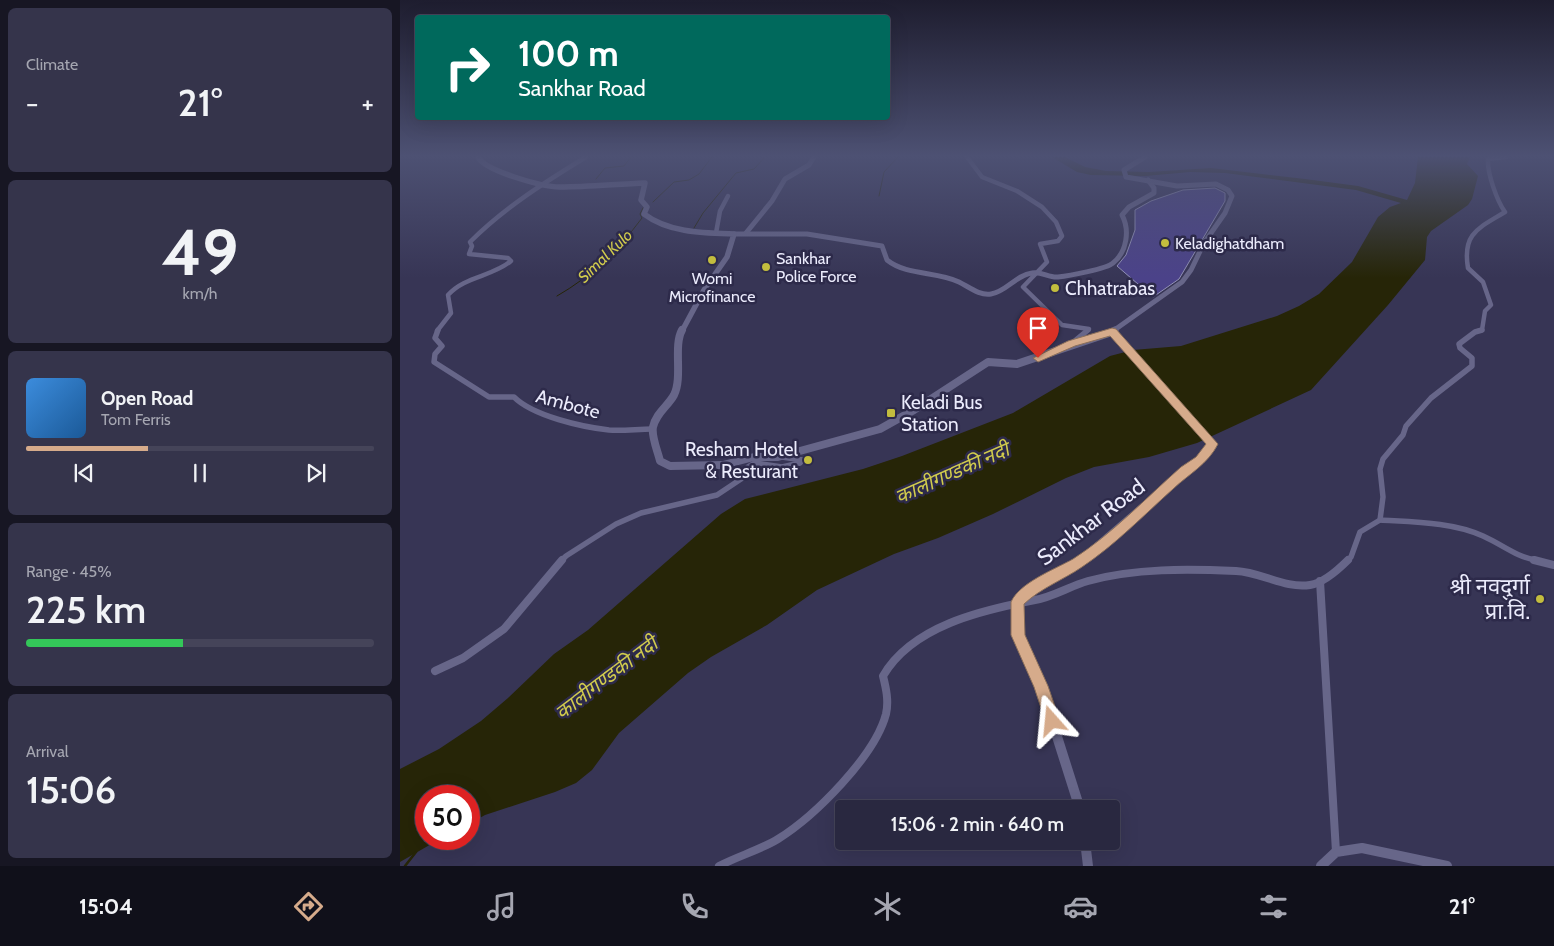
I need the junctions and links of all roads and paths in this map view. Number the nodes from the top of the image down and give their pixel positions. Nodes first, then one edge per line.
1 (524, 197) edge
2 (642, 197) edge
3 (727, 197) edge
4 (774, 197) edge
5 (1028, 197) edge
6 (1146, 197) edge
7 (1231, 197) edge
8 (1497, 197) edge
9 (716, 233) junction
10 (734, 234) junction
11 (746, 234) junction
12 (1036, 272) junction
13 (1112, 332) junction
14 (1072, 344) junction
15 (652, 429) junction
16 (778, 457) junction
17 (1380, 520) junction
18 (1554, 565) edge
19 (1320, 581) junction
20 (1018, 602) junction
21 (435, 671) dead end
22 (1077, 800) edge
23 (1086, 850) edge
24 (1336, 852) junction
25 (719, 866) edge
26 (1088, 866) edge
27 (1321, 866) edge
28 (1447, 866) edge

1 - 15 street, Ambote
2 - 9 main road
3 - 9 street
4 - 11 street
5 - 12 street
6 - 12 street
7 - 13 street
8 - 17 street
9 - 10 main road
10 - 11 street
10 - 15 main road
11 - 12 street
12 - 14 street
13 - 14 main road
13 - 20 main road, Sankhar Road
14 - 16 main road
15 - 16 main road
16 - 21 street
17 - 18 street
17 - 19 street
19 - 20 street
19 - 24 street
20 - 22 main road
20 - 25 street
23 - 26 main road
24 - 27 main road
24 - 28 main road

